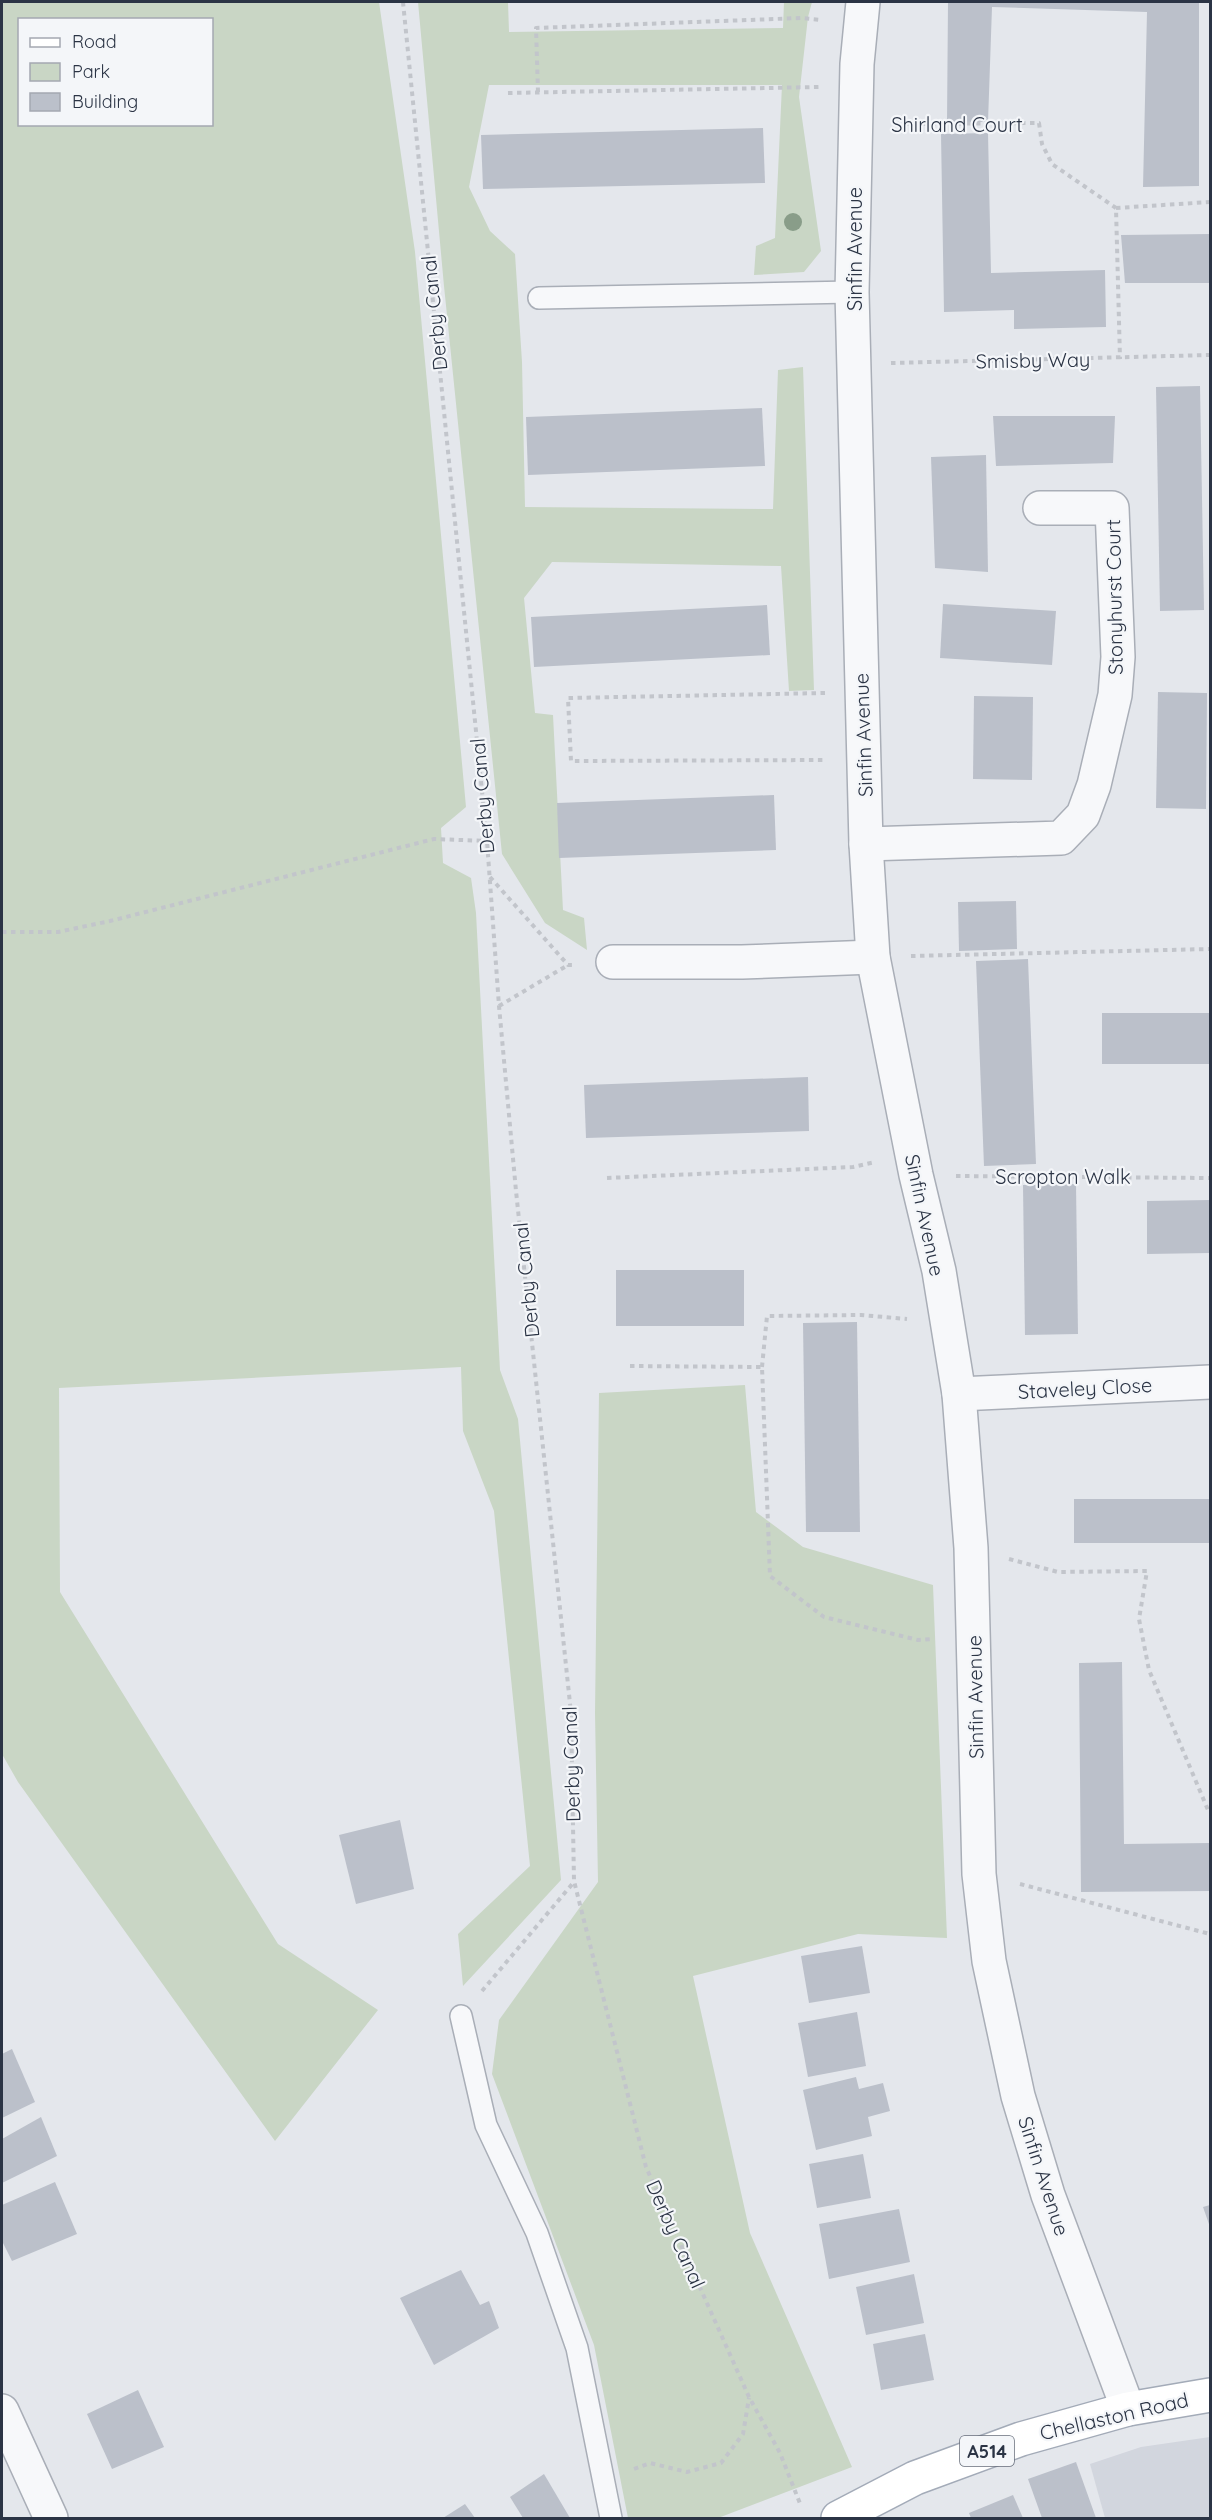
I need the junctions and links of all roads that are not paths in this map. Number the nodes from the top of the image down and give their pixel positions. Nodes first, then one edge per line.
1 (862, 12) edge
2 (852, 292) junction
3 (539, 298) dead end
4 (1040, 508) dead end
5 (866, 844) junction
6 (873, 957) junction
7 (614, 962) road end
8 (1210, 1382) edge
9 (959, 1394) junction
10 (461, 2016) road end
11 (1210, 2395) edge
12 (1128, 2409) junction
13 (2, 2411) edge
14 (846, 2515) edge
15 (51, 2518) edge
16 (611, 2518) edge

1 - 2 street, Sinfin Avenue
2 - 3 lane
2 - 5 street, Sinfin Avenue
4 - 5 street, Stonyhurst Court
5 - 6 street, Sinfin Avenue
6 - 7 street
6 - 9 street, Sinfin Avenue
8 - 9 street, Staveley Close
9 - 12 street, Sinfin Avenue
10 - 16 lane
11 - 12 main road, Chellaston Road / A514
12 - 14 main road, Chellaston Road / A514
13 - 15 street

